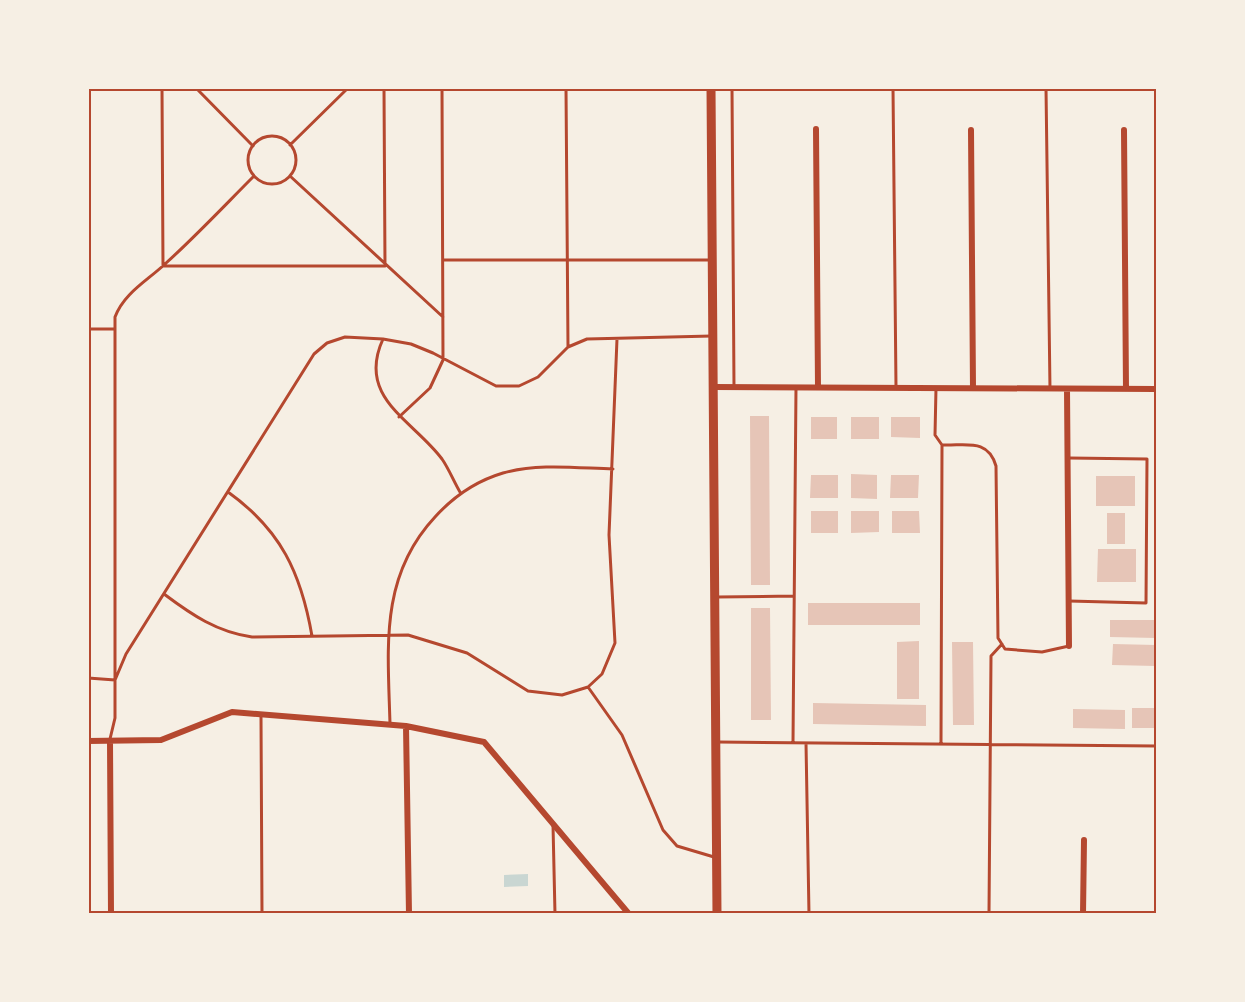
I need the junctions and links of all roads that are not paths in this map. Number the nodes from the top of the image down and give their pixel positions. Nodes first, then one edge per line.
1 (162, 88) edge
2 (196, 88) edge
3 (348, 88) edge
4 (384, 88) edge
5 (442, 88) edge
6 (566, 88) edge
7 (711, 88) edge
8 (732, 88) edge
9 (893, 88) edge
10 (1046, 88) edge
11 (816, 129) dead end
12 (971, 130) dead end
13 (1125, 130) dead end
14 (290, 145) junction
15 (253, 146) junction
16 (254, 176) junction
17 (290, 176) junction
18 (443, 260) junction
19 (712, 260) junction
20 (568, 261) junction
21 (163, 266) junction
22 (385, 266) junction
23 (443, 317) junction
24 (88, 329) edge
25 (114, 329) junction
26 (713, 336) junction
27 (617, 338) junction
28 (384, 339) junction
29 (568, 347) junction
30 (443, 360) junction
31 (713, 387) junction
32 (734, 387) junction
33 (796, 387) junction
34 (818, 387) junction
35 (896, 388) junction
36 (936, 388) junction
37 (974, 388) junction
38 (1050, 389) junction
39 (1066, 389) junction
40 (1126, 389) junction
41 (1156, 389) edge
42 (399, 417) junction
43 (942, 445) junction
44 (1067, 458) junction
45 (613, 469) junction
46 (228, 492) junction
47 (460, 492) junction
48 (164, 594) junction
49 (794, 596) junction
50 (715, 597) junction
51 (1069, 601) junction
52 (388, 634) junction
53 (312, 636) junction
54 (1002, 644) junction
55 (1069, 646) joint
56 (88, 678) edge
57 (115, 680) junction
58 (588, 687) junction
59 (261, 714) junction
60 (390, 724) junction
61 (406, 726) junction
62 (88, 741) edge
63 (110, 741) junction
64 (716, 742) junction
65 (793, 743) junction
66 (807, 743) junction
67 (941, 744) junction
68 (991, 744) junction
69 (1156, 746) edge
70 (553, 823) junction
71 (1084, 840) dead end
72 (717, 858) junction
73 (111, 914) edge
74 (262, 914) edge
75 (409, 914) edge
76 (555, 914) edge
77 (629, 914) edge
78 (717, 914) edge
79 (809, 914) edge
80 (989, 914) edge
81 (1083, 914) edge

1 - 21 lane
2 - 15 lane
3 - 14 lane
4 - 22 lane
5 - 18 lane
6 - 20 lane
7 - 19 main road
8 - 32 lane
9 - 35 lane
10 - 38 lane
11 - 34 street
12 - 37 street
13 - 40 street
14 - 15 lane
14 - 17 lane
15 - 16 lane
16 - 17 lane
16 - 21 lane
17 - 22 lane
18 - 20 lane
18 - 23 lane
19 - 20 lane
19 - 26 main road
20 - 29 lane
21 - 22 lane
21 - 25 lane
22 - 23 lane
23 - 30 lane
24 - 25 lane
25 - 57 lane
26 - 27 lane
26 - 31 main road
27 - 29 lane
27 - 45 lane
28 - 30 lane
28 - 42 lane
28 - 46 lane
29 - 30 lane
30 - 42 lane
31 - 32 street
31 - 50 main road
32 - 33 street
33 - 34 street
33 - 49 lane
34 - 35 street
35 - 36 street
36 - 37 street
36 - 43 lane
37 - 38 street
38 - 39 street
39 - 40 street
39 - 44 street
40 - 41 street
42 - 47 lane
43 - 54 lane
43 - 67 lane
44 - 51 street
44 - 51 lane
45 - 47 lane
45 - 58 lane
46 - 48 lane
46 - 53 lane
47 - 52 lane
48 - 53 lane
48 - 57 lane
49 - 50 lane
49 - 65 lane
50 - 64 main road
51 - 55 street
52 - 53 lane
52 - 58 lane
52 - 60 lane
54 - 55 lane
54 - 68 lane
56 - 57 lane
57 - 63 lane
58 - 72 lane
59 - 60 street
59 - 63 street
59 - 74 lane
60 - 61 street
61 - 70 street
61 - 75 street
62 - 63 street
63 - 73 street
64 - 65 lane
64 - 72 main road
65 - 66 lane
66 - 67 lane
66 - 79 lane
67 - 68 lane
68 - 69 lane
68 - 80 lane
70 - 76 lane
70 - 77 street
71 - 81 street
72 - 78 main road

